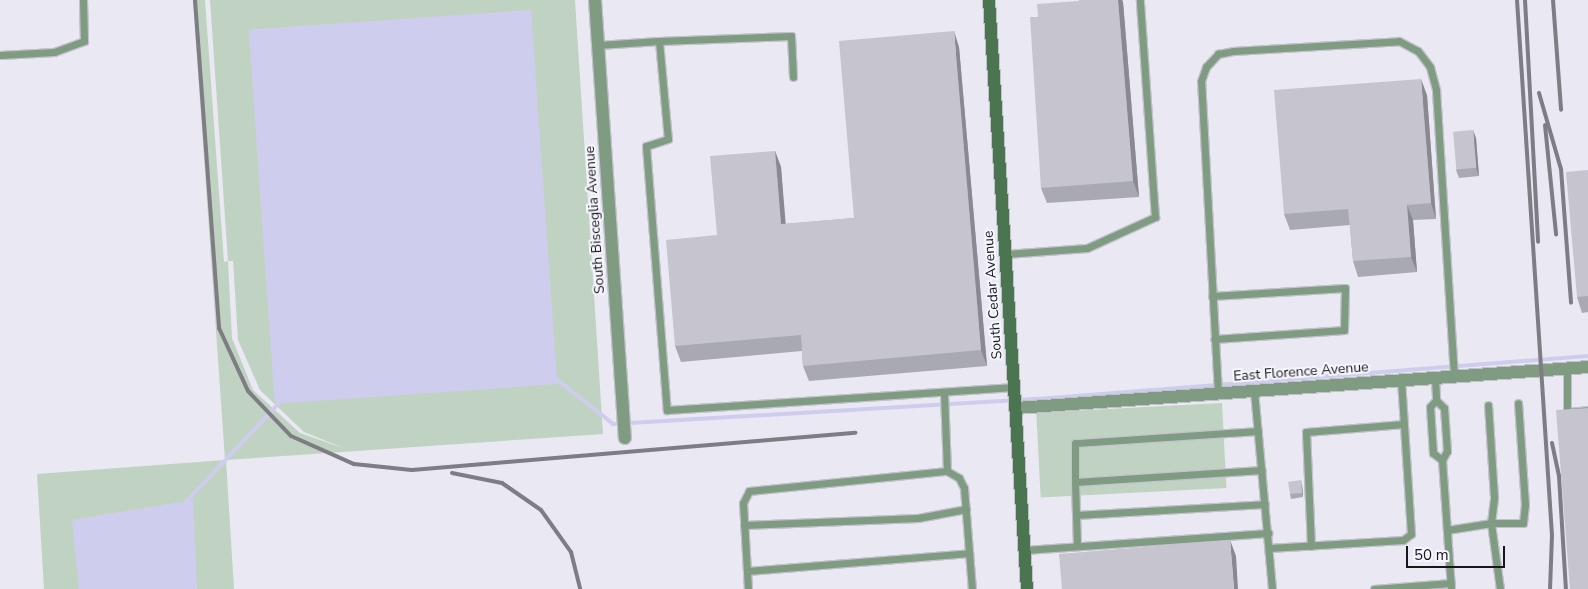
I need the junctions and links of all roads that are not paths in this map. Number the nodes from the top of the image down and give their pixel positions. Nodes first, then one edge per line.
1 (83, 0) edge
2 (595, 0) edge
3 (989, 0) edge
4 (1140, 0) edge
5 (659, 41) junction
6 (598, 46) junction
7 (0, 55) edge
8 (793, 77) dead end
9 (1006, 254) junction
10 (1212, 296) junction
11 (1214, 339) junction
12 (1588, 367) edge
13 (1567, 368) junction
14 (1454, 376) junction
15 (1435, 378) junction
16 (1402, 380) junction
17 (1014, 388) junction
18 (1254, 391) junction
19 (944, 393) junction
20 (1218, 394) junction
21 (1436, 400) junction
22 (1518, 404) dead end
23 (1488, 405) dead end
24 (1016, 408) junction
25 (1588, 410) edge
26 (1404, 424) junction
27 (1258, 431) junction
28 (626, 438) dead end
29 (1442, 460) junction
30 (1262, 470) junction
31 (947, 471) junction
32 (1075, 482) junction
33 (1265, 504) junction
34 (966, 509) junction
35 (1076, 515) junction
36 (1491, 522) junction
37 (744, 525) junction
38 (1447, 530) junction
39 (1268, 533) junction
40 (1077, 546) junction
41 (1311, 546) junction
42 (1269, 548) junction
43 (1025, 550) junction
44 (969, 553) junction
45 (747, 571) junction
46 (1451, 586) edge
47 (748, 589) edge
48 (972, 589) edge
49 (1028, 589) edge
50 (1272, 589) edge
51 (1374, 589) edge
52 (1500, 589) edge

1 - 7 lane
2 - 6 street, South Bisceglia Avenue
3 - 9 main road, South Cedar Avenue
4 - 9 lane
5 - 6 lane
5 - 8 lane
5 - 19 lane
6 - 28 street, South Bisceglia Avenue
9 - 17 main road, South Cedar Avenue
10 - 11 lane
10 - 11 lane
10 - 14 lane
11 - 20 lane
12 - 13 street, East Florence Avenue
13 - 14 street, East Florence Avenue
13 - 25 lane
14 - 15 street, East Florence Avenue
15 - 16 street, East Florence Avenue
15 - 21 lane
16 - 18 street, East Florence Avenue
16 - 26 lane
17 - 19 lane
17 - 24 main road, South Cedar Avenue
18 - 20 street, East Florence Avenue
18 - 27 lane
19 - 31 lane
20 - 24 street, East Florence Avenue
21 - 29 lane
21 - 29 lane
22 - 36 lane
23 - 36 lane
24 - 43 main road, South Cedar Avenue
26 - 41 lane
26 - 41 lane
27 - 30 lane
27 - 32 lane
29 - 38 lane
30 - 32 lane
30 - 33 lane
31 - 34 lane
31 - 37 lane
32 - 35 lane
33 - 35 lane
33 - 39 lane
34 - 37 lane
34 - 44 lane
35 - 40 lane
36 - 38 lane
36 - 52 lane
37 - 45 lane
38 - 46 lane
39 - 40 lane
39 - 42 lane
40 - 43 lane
41 - 42 lane
42 - 50 lane
43 - 49 main road, South Cedar Avenue
44 - 45 lane
44 - 48 lane
45 - 47 lane
46 - 51 lane

